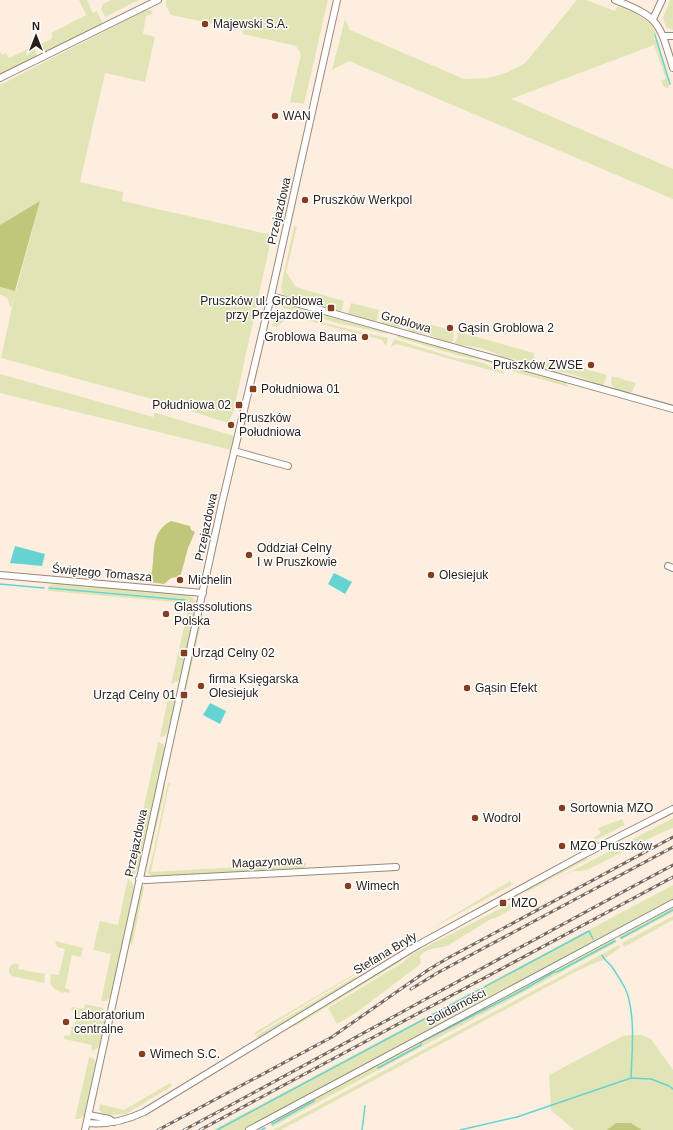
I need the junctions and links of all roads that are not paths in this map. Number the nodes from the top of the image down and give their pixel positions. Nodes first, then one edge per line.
1 (158, 0) edge
2 (337, 0) edge
3 (615, 0) edge
4 (662, 0) edge
5 (653, 19) junction
6 (663, 36) junction
7 (673, 36) edge
8 (673, 68) edge
9 (0, 78) edge
10 (271, 296) junction
11 (673, 409) edge
12 (234, 452) junction
13 (288, 466) dead end
14 (0, 574) edge
15 (203, 593) junction
16 (673, 809) edge
17 (396, 867) dead end
18 (140, 879) junction
19 (673, 903) edge
20 (89, 1115) junction
21 (114, 1122) junction
22 (86, 1127) edge
23 (249, 1130) edge

1 - 9 street
2 - 10 street, Przejazdowa
3 - 5 street
4 - 5 street
5 - 6 street
6 - 7 street
6 - 8 street
10 - 11 street, Groblowa
10 - 12 street, Przejazdowa
12 - 13 street
12 - 15 street, Przejazdowa
14 - 15 street, Świętego Tomasza
15 - 18 street, Przejazdowa
16 - 21 street, Stefana Bryły
17 - 18 street, Magazynowa
18 - 20 street, Przejazdowa
19 - 23 street, Solidarności
20 - 21 street
20 - 22 street, Przejazdowa
21 - 22 street, Stefana Bryły

